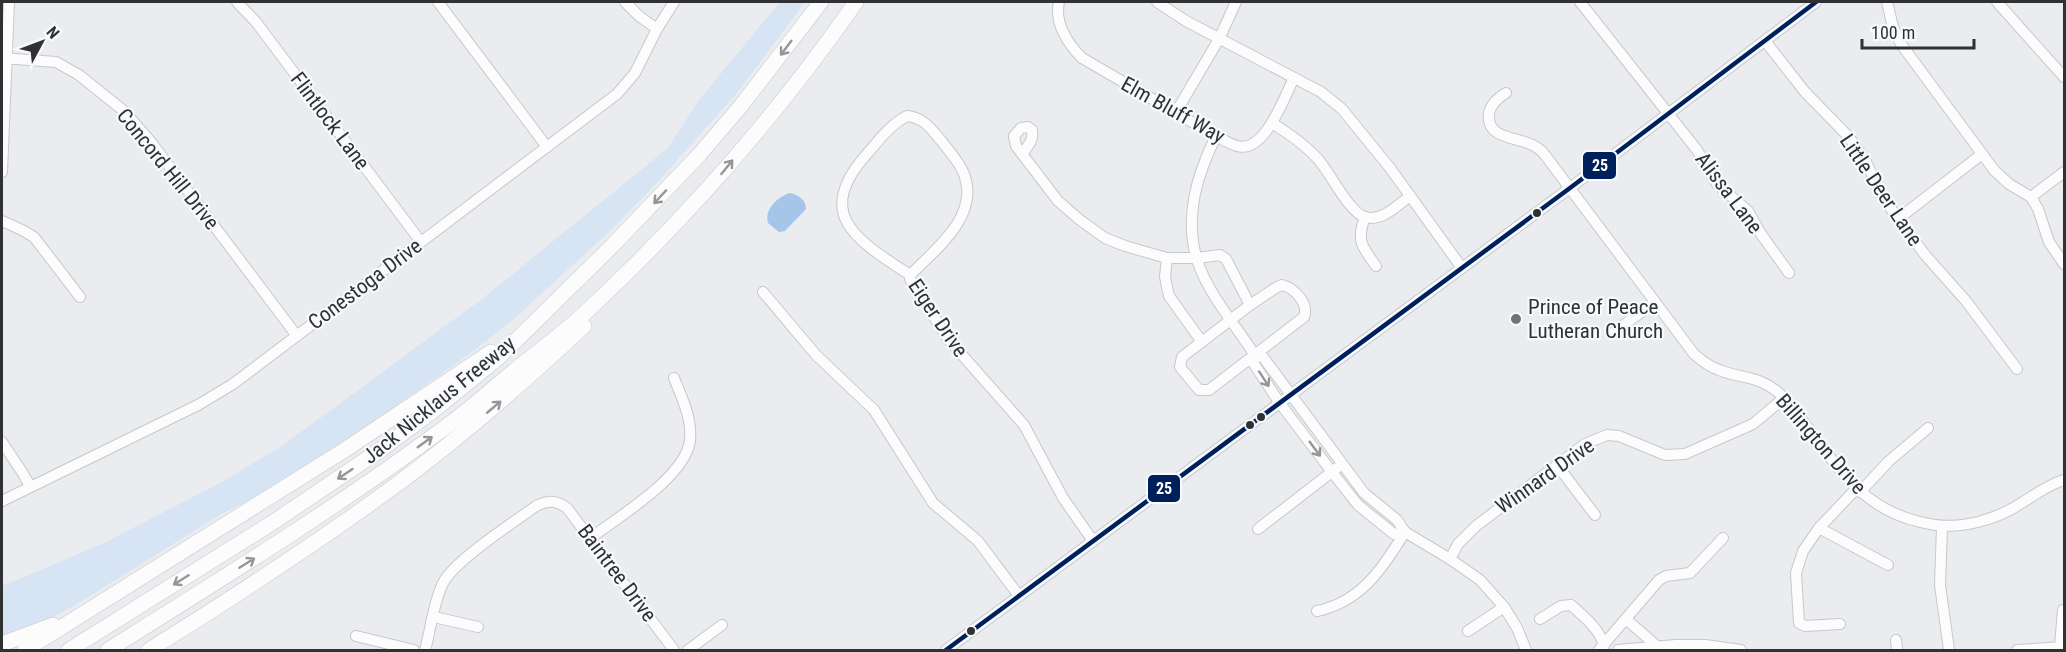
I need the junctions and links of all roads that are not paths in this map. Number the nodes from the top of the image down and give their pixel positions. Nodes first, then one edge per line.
1 (9, 2) edge
2 (237, 2) edge
3 (438, 2) edge
4 (625, 2) edge
5 (674, 2) edge
6 (821, 2) edge
7 (856, 2) edge
8 (1059, 2) edge
9 (1158, 2) edge
10 (1236, 2) edge
11 (1580, 2) edge
12 (1816, 2) edge
13 (1887, 2) edge
14 (1997, 2) edge
15 (657, 29) junction
16 (1219, 39) junction
17 (1765, 41) junction
18 (4, 58) edge
19 (2064, 76) edge
20 (1294, 78) junction
21 (1506, 93) dead end
22 (1176, 112) junction
23 (1668, 114) junction
24 (1272, 123) junction
25 (1216, 136) junction
26 (547, 147) junction
27 (1022, 154) dead end
28 (1982, 154) junction
29 (2, 172) edge
30 (2064, 172) edge
31 (1570, 188) junction
32 (1410, 196) junction
33 (2031, 197) junction
34 (1365, 217) junction
35 (1898, 219) junction
36 (2, 221) edge
37 (421, 242) junction
38 (1167, 258) junction
39 (1197, 258) junction
40 (2064, 264) edge
41 (1376, 266) dead end
42 (1462, 268) junction
43 (1789, 273) dead end
44 (910, 275) junction
45 (615, 285) junction
46 (567, 289) junction
47 (764, 292) dead end
48 (80, 297) dead end
49 (1655, 302) junction
50 (1250, 305) junction
51 (1232, 321) junction
52 (1614, 332) dead end
53 (297, 336) junction
54 (1202, 342) junction
55 (1254, 354) junction
56 (2017, 369) dead end
57 (674, 378) dead end
58 (1289, 395) junction
59 (1784, 398) junction
60 (1279, 402) junction
61 (1928, 428) dead end
62 (2, 442) edge
63 (1342, 464) junction
64 (1557, 465) junction
65 (1332, 472) junction
66 (2064, 480) edge
67 (30, 486) junction
68 (1858, 491) junction
69 (2, 501) edge
70 (1595, 515) dead end
71 (1942, 527) junction
72 (1820, 528) junction
73 (1258, 529) dead end
74 (1405, 532) junction
75 (591, 538) junction
76 (1724, 538) dead end
77 (1093, 541) junction
78 (1450, 559) junction
79 (1888, 565) dead end
80 (122, 590) junction
81 (1019, 596) junction
82 (1504, 608) junction
83 (1317, 610) dead end
84 (2063, 610) edge
85 (434, 617) junction
86 (1540, 620) dead end
87 (1627, 620) junction
88 (1840, 624) dead end
89 (722, 625) dead end
90 (478, 627) dead end
91 (1468, 631) dead end
92 (174, 635) junction
93 (356, 636) dead end
94 (2, 644) edge
95 (1658, 647) junction
96 (2062, 647) edge
97 (1602, 648) edge
98 (951, 649) edge
99 (1642, 650) edge
100 (25, 651) edge
101 (69, 651) edge
102 (108, 651) edge
103 (149, 651) edge
104 (158, 651) edge
105 (414, 651) edge
106 (425, 651) edge
107 (675, 651) edge
108 (688, 651) edge
109 (1526, 651) edge
110 (1618, 651) edge
111 (1741, 651) edge
112 (1948, 651) edge
113 (2017, 651) edge

1 - 18 street
2 - 37 street, Flintlock Lane
3 - 26 street
4 - 15 street
5 - 15 street, Conestoga Drive
6 -> 46 highway, Jack Nicklaus Freeway
45 -> 7 highway, Jack Nicklaus Freeway
8 - 22 street, Elm Bluff Way
9 - 16 street
10 - 16 street
11 - 23 street, Alissa Lane
12 - 17 street
13 - 28 street
14 - 19 street
15 - 26 street, Conestoga Drive
16 - 20 street
16 - 22 street
17 - 23 street
17 - 35 street, Little Deer Lane
18 - 29 street
18 - 53 street, Concord Hill Drive
20 - 24 street, Elm Bluff Way
20 - 32 street
21 - 31 street, Billington Drive
22 - 25 street, Elm Bluff Way
23 - 31 street
23 - 43 street, Alissa Lane
24 - 25 street, Elm Bluff Way
24 - 34 street
25 - 39 street
26 - 37 street, Conestoga Drive
27 - 38 street
28 - 33 street
28 - 35 street
30 - 33 street
31 - 42 street
31 - 49 street, Billington Drive
32 - 34 street
32 - 42 street
33 - 40 street
34 - 41 street
35 - 56 street, Little Deer Lane
36 - 48 street
37 - 53 street, Conestoga Drive
38 - 39 street
38 - 54 street
39 - 50 street
39 - 51 street
42 - 58 street
44 - 44 street, Eiger Drive
44 - 77 street, Eiger Drive
92 -> 45 highway
102 -> 45 highway, Jack Nicklaus Freeway
46 - 80 highway
46 -> 101 highway, Jack Nicklaus Freeway
47 - 81 street
49 - 52 street
49 - 59 street, Billington Drive
50 - 51 street
50 - 55 street
51 - 54 street
51 - 55 street
53 - 67 street, Conestoga Drive
54 - 55 street
55 - 58 street
55 -> 60 street
57 - 75 street
58 - 60 street
58 - 63 street
59 - 64 street, Winnard Drive
59 - 68 street, Billington Drive
60 -> 65 street
60 - 77 street
61 - 68 street
62 - 67 street
63 - 65 street
63 - 74 street
64 - 70 street
64 - 78 street, Winnard Drive
65 - 73 street
65 - 74 street
66 - 71 street
67 - 69 street, Conestoga Drive
68 - 71 street, Billington Drive
68 - 72 street
71 - 112 street
72 - 79 street
72 - 88 street
74 - 78 street
74 - 83 street
75 - 85 street, Baintree Drive
75 - 107 street, Baintree Drive
76 - 87 street
77 - 81 street
78 - 82 street
80 - 94 highway
80 - 100 highway
81 - 98 street
82 - 91 street
82 - 109 street
84 - 96 street
85 - 90 street
85 - 106 street
86 - 97 street
87 - 95 street
87 - 97 street
89 - 108 street
92 - 103 highway
92 - 104 highway
93 - 105 street
95 - 99 street
95 - 111 street
96 - 113 street
99 - 110 street

